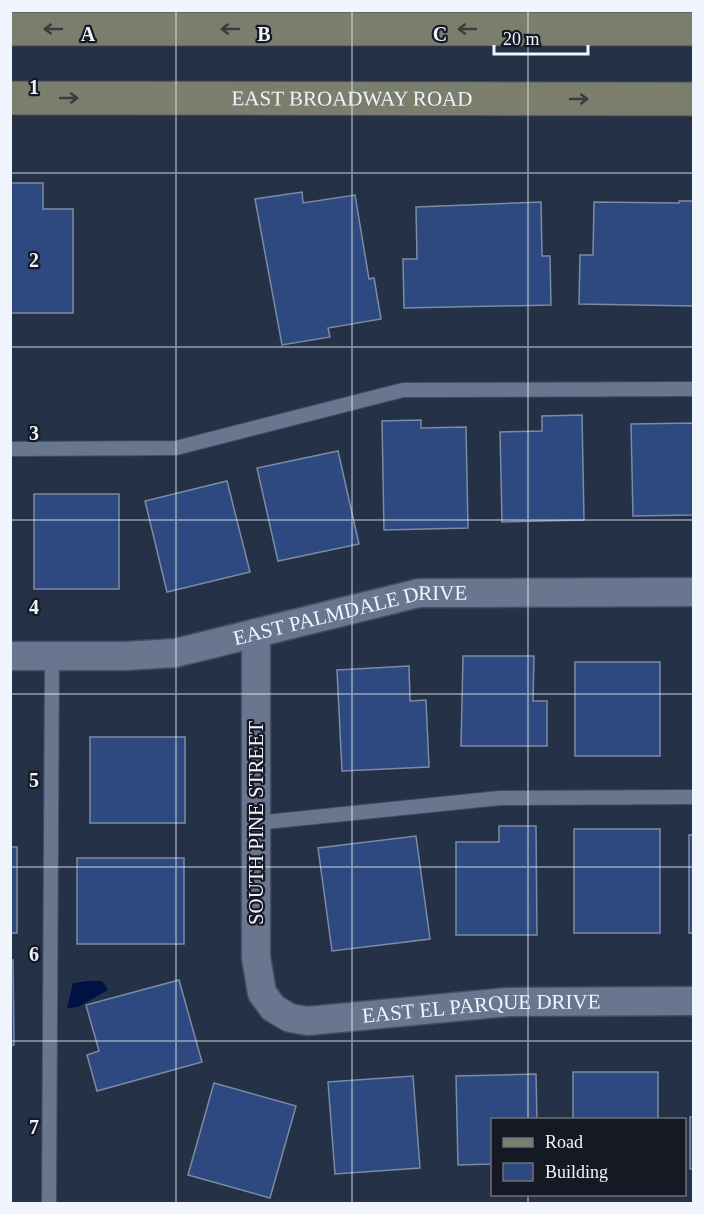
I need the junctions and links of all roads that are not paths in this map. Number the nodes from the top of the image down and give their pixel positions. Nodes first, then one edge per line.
1 (693, 28) edge
2 (10, 29) edge
3 (10, 98) edge
4 (693, 99) edge
5 (693, 389) edge
6 (10, 450) edge
7 (693, 592) edge
8 (256, 633) junction
9 (10, 656) edge
10 (52, 656) junction
11 (693, 797) edge
12 (256, 823) junction
13 (693, 1001) edge
14 (273, 1008) joint
15 (49, 1203) edge

1 -> 2 main road
3 -> 4 main road, EAST BROADWAY ROAD
5 - 6 lane
7 - 8 street, EAST PALMDALE DRIVE
8 - 10 street, EAST PALMDALE DRIVE
8 - 12 street, SOUTH PINE STREET
9 - 10 street, EAST PALMDALE DRIVE
10 - 15 lane
11 - 12 lane
12 - 14 street, SOUTH PINE STREET
13 - 14 street, EAST EL PARQUE DRIVE

